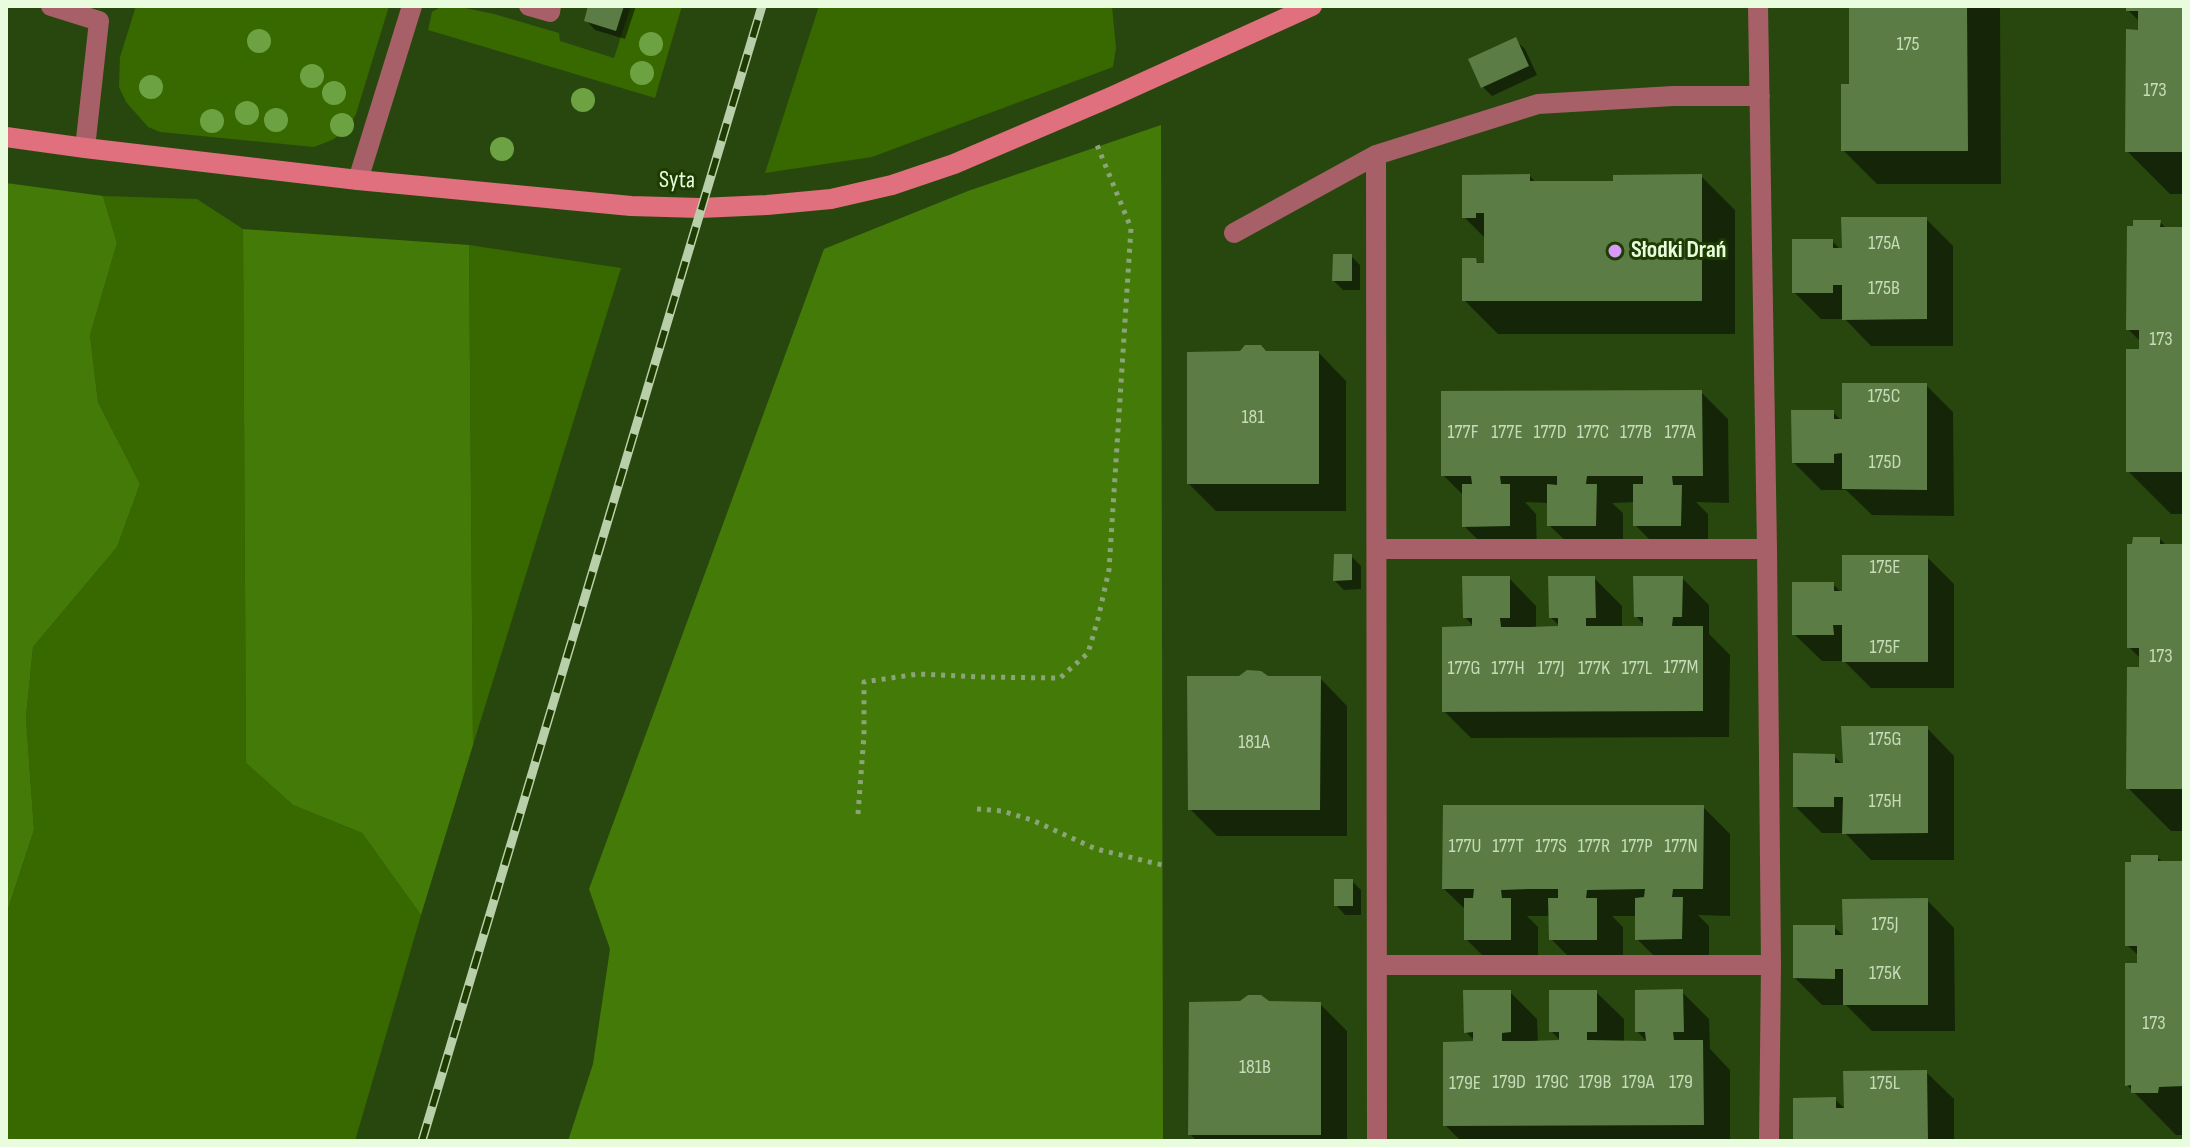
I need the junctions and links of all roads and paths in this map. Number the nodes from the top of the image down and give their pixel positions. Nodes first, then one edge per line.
1 (51, 6) edge
2 (412, 6) edge
3 (529, 6) edge
4 (551, 6) edge
5 (1312, 6) edge
6 (1758, 6) edge
7 (1760, 96) junction
8 (1082, 109) junction
9 (6, 137) edge
10 (85, 148) junction
11 (1376, 155) junction
12 (358, 180) junction
13 (1234, 233) dead end
14 (1378, 549) junction
15 (1767, 549) junction
16 (977, 809) dead end
17 (858, 814) dead end
18 (1162, 865) dead end
19 (1377, 965) junction
20 (1771, 965) junction
21 (1377, 1141) edge
22 (1769, 1141) edge

1 - 10 street
2 - 12 street
3 - 4 street
5 - 8 street, Syta
6 - 7 street
7 - 11 street
7 - 15 street
8 - 12 street, Syta
8 - 17 path
9 - 10 street, Syta
10 - 12 street, Syta
11 - 13 street
11 - 14 street
14 - 15 street
14 - 19 street
15 - 20 street
16 - 18 path
19 - 20 street
19 - 21 street
20 - 22 street

